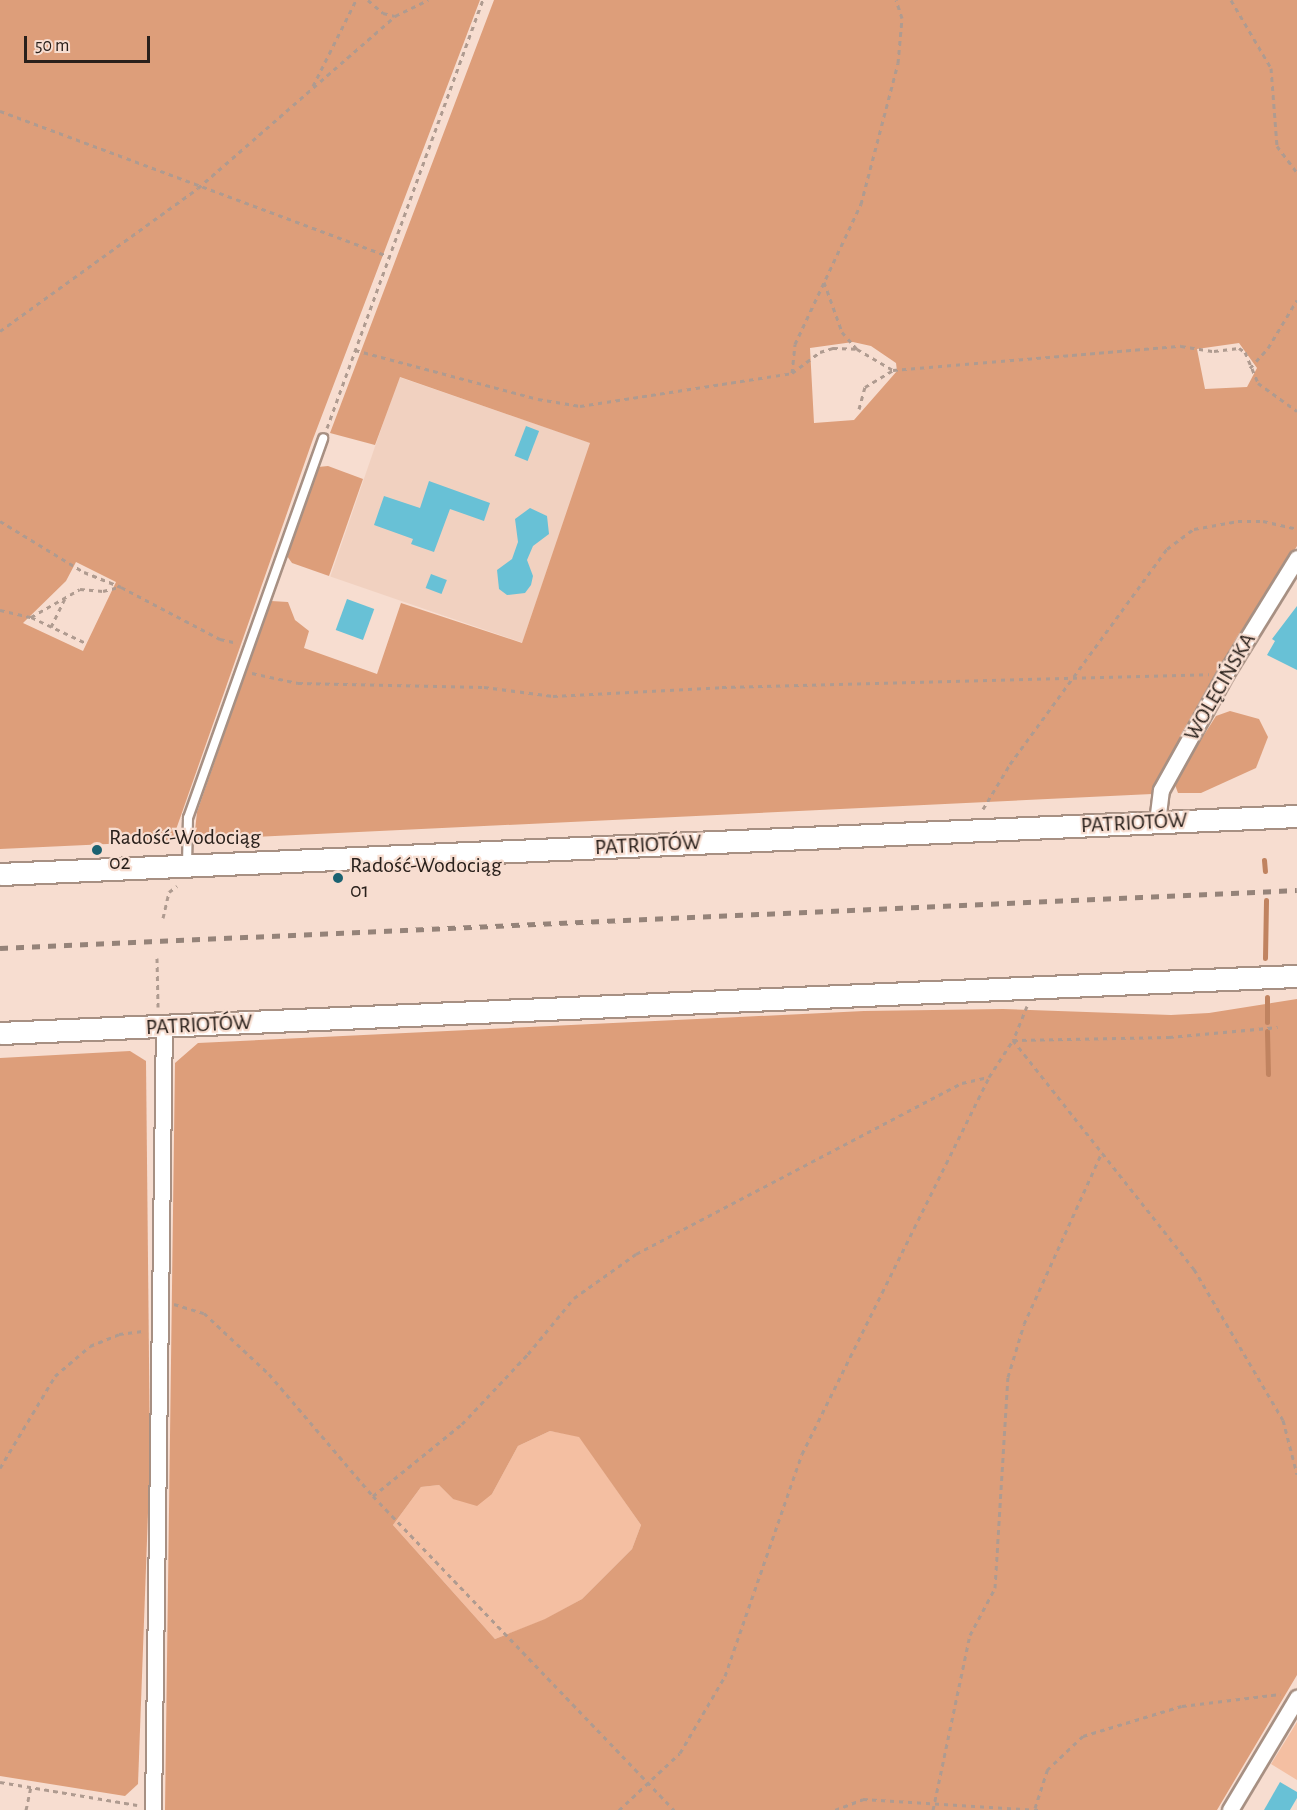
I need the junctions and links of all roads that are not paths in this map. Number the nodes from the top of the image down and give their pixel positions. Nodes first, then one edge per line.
1 (323, 438) road end
2 (1297, 558) edge
3 (1297, 816) edge
4 (1156, 822) junction
5 (187, 866) junction
6 (0, 874) edge
7 (1297, 976) edge
8 (164, 1026) junction
9 (0, 1033) edge
10 (1293, 1696) edge
11 (153, 1809) edge
12 (1230, 1810) edge

1 - 5 lane
2 - 4 street, WOLĘCIŃSKA
3 - 4 main road, PATRIOTÓW
4 - 5 main road, PATRIOTÓW
5 - 6 main road, PATRIOTÓW
7 - 8 main road, PATRIOTÓW
8 - 9 main road, PATRIOTÓW
8 - 11 street
10 - 12 street

